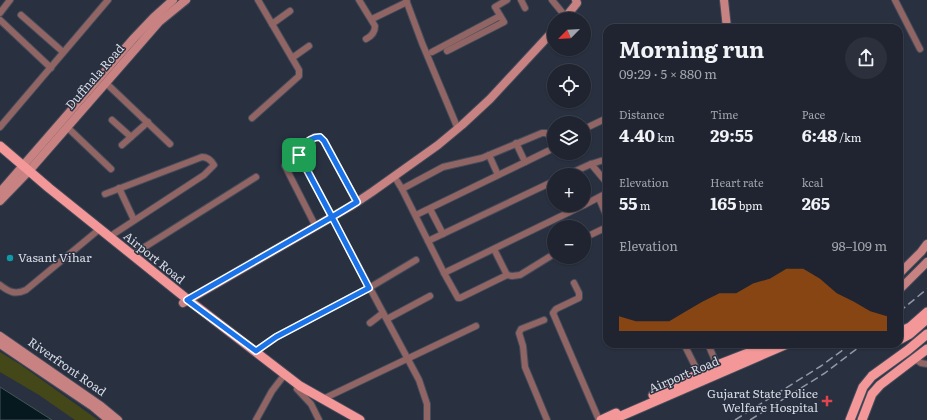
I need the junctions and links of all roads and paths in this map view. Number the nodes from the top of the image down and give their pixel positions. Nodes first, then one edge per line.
1 (10, 0) edge
2 (108, 0) edge
3 (173, 0) edge
4 (186, 0) edge
5 (258, 0) edge
6 (359, 0) edge
7 (507, 0) edge
8 (521, 0) edge
9 (552, 0) edge
10 (724, 0) edge
11 (895, 0) edge
12 (407, 1) edge
13 (579, 1) edge
14 (525, 8) dead end
15 (290, 11) dead end
16 (561, 12) edge
17 (570, 12) edge
18 (0, 13) edge
19 (22, 15) dead end
20 (500, 16) junction
21 (372, 18) junction
22 (0, 20) edge
23 (272, 24) junction
24 (727, 24) edge
25 (547, 38) edge
26 (366, 39) dead end
27 (309, 46) dead end
28 (920, 48) dead end
29 (447, 51) dead end
30 (63, 52) junction
31 (432, 52) dead end
32 (292, 58) junction
33 (51, 68) junction
34 (106, 83) junction
35 (252, 118) dead end
36 (112, 120) dead end
37 (603, 120) edge
38 (148, 122) junction
39 (591, 125) edge
40 (0, 127) edge
41 (67, 127) junction
42 (458, 129) junction
43 (547, 135) edge
44 (131, 137) junction
45 (516, 143) junction
46 (170, 144) dead end
47 (0, 146) edge
48 (122, 146) dead end
49 (0, 152) edge
50 (547, 152) edge
51 (489, 155) junction
52 (603, 160) edge
53 (526, 162) junction
54 (591, 164) junction
55 (285, 166) dead end
56 (582, 168) edge
57 (24, 170) junction
58 (111, 170) dead end
59 (498, 175) junction
60 (394, 176) junction
61 (256, 178) dead end
62 (603, 178) edge
63 (547, 184) edge
64 (119, 188) junction
65 (402, 189) junction
66 (0, 192) edge
67 (105, 194) dead end
68 (603, 196) edge
69 (599, 198) junction
70 (0, 201) edge
71 (357, 202) junction
72 (591, 202) edge
73 (603, 208) edge
74 (430, 209) junction
75 (570, 212) edge
76 (416, 215) junction
77 (332, 217) junction
78 (134, 220) junction
79 (316, 226) junction
80 (603, 229) edge
81 (96, 232) junction
82 (443, 234) junction
83 (591, 235) edge
84 (109, 237) junction
85 (428, 241) junction
86 (927, 244) edge
87 (494, 249) junction
88 (132, 255) junction
89 (547, 258) edge
90 (416, 260) dead end
91 (927, 262) edge
92 (903, 270) edge
93 (444, 273) junction
94 (507, 275) junction
95 (574, 283) dead end
96 (0, 285) edge
97 (903, 286) edge
98 (369, 288) junction
99 (430, 296) dead end
100 (185, 301) junction
101 (927, 312) edge
102 (385, 316) junction
103 (927, 319) edge
104 (544, 320) dead end
105 (370, 323) dead end
106 (476, 326) dead end
107 (903, 330) edge
108 (927, 334) edge
109 (0, 336) edge
110 (903, 338) edge
111 (0, 344) edge
112 (686, 348) edge
113 (710, 348) edge
114 (713, 348) edge
115 (755, 348) edge
116 (776, 348) edge
117 (927, 349) edge
118 (256, 351) junction
119 (408, 358) junction
120 (915, 359) junction
121 (719, 364) junction
122 (927, 364) edge
123 (699, 374) junction
124 (282, 378) junction
125 (297, 389) junction
126 (323, 399) junction
127 (109, 420) edge
128 (118, 420) edge
129 (256, 420) edge
130 (319, 420) edge
131 (350, 420) edge
132 (360, 420) edge
133 (427, 420) edge
134 (547, 420) edge
135 (600, 420) edge
136 (612, 420) edge
137 (850, 420) edge
138 (862, 420) edge

1 - 18 street
2 - 30 street
3 - 57 main road
4 - 34 main road, Duffnala Road
5 - 23 street
6 - 21 street
7 - 20 street
8 - 14 street
9 - 16 street
10 - 24 main road
11 - 28 street
12 - 21 street
12 - 42 street
13 - 17 main road
15 - 23 street
19 - 30 street
20 - 29 street
20 - 31 street
21 - 26 street
22 - 33 street
23 - 32 street
25 - 42 main road
27 - 32 street
30 - 33 street
32 - 35 street
33 - 40 street
34 - 38 street
34 - 41 main road, Duffnala Road
36 - 44 street
37 - 39 street
38 - 44 street
38 - 46 street
41 - 57 main road, Duffnala Road
41 - 58 street
42 - 60 main road
43 - 45 street
44 - 48 street
45 - 51 street
45 - 53 street
47 - 57 main road, Airport Road
49 - 57 main road, Airport Road
50 - 53 street
51 - 59 street
51 - 65 street
52 - 54 street
53 - 59 street
54 - 56 street
54 - 62 street
55 - 79 street
57 - 66 main road
57 - 70 main road
57 - 81 main road, Airport Road
57 - 84 main road, Airport Road
59 - 74 street
60 - 65 street
60 - 71 main road
61 - 88 street
63 - 82 street
64 - 67 street
64 - 78 street
64 - 78 street
65 - 76 street
68 - 69 street
69 - 72 street
69 - 73 street
71 - 77 main road
71 - 77 street
74 - 76 street
74 - 82 street
75 - 87 street
76 - 85 street
77 - 79 main road
77 - 98 street
78 - 84 street
79 - 100 main road
80 - 83 street
81 - 96 street
81 - 100 main road, Airport Road
82 - 85 street
84 - 88 main road, Airport Road
85 - 93 street
86 - 92 main road
87 - 93 street
87 - 94 street
88 - 100 main road, Airport Road
89 - 94 street
90 - 98 street
91 - 97 main road
93 - 94 street
95 - 135 street
98 - 102 street
98 - 118 street
99 - 102 street
100 - 118 main road, Airport Road
100 - 124 main road, Airport Road
101 - 107 main road
102 - 105 street
102 - 119 street
103 - 110 main road
104 - 134 street
106 - 119 street
108 - 137 main road
109 - 128 main road, Riverfront Road
111 - 127 main road, Riverfront Road
112 - 123 street
113 - 121 street
114 - 121 street
115 - 121 main road, Airport Road
116 - 136 main road, Airport Road
117 - 120 main road
118 - 126 main road, Airport Road
119 - 126 street
119 - 133 street
120 - 122 street
120 - 138 main road
121 - 123 main road, Airport Road
123 - 135 main road, Airport Road
124 - 125 main road, Airport Road
124 - 129 street
125 - 130 street
125 - 131 main road, Airport Road
126 - 132 main road, Airport Road

